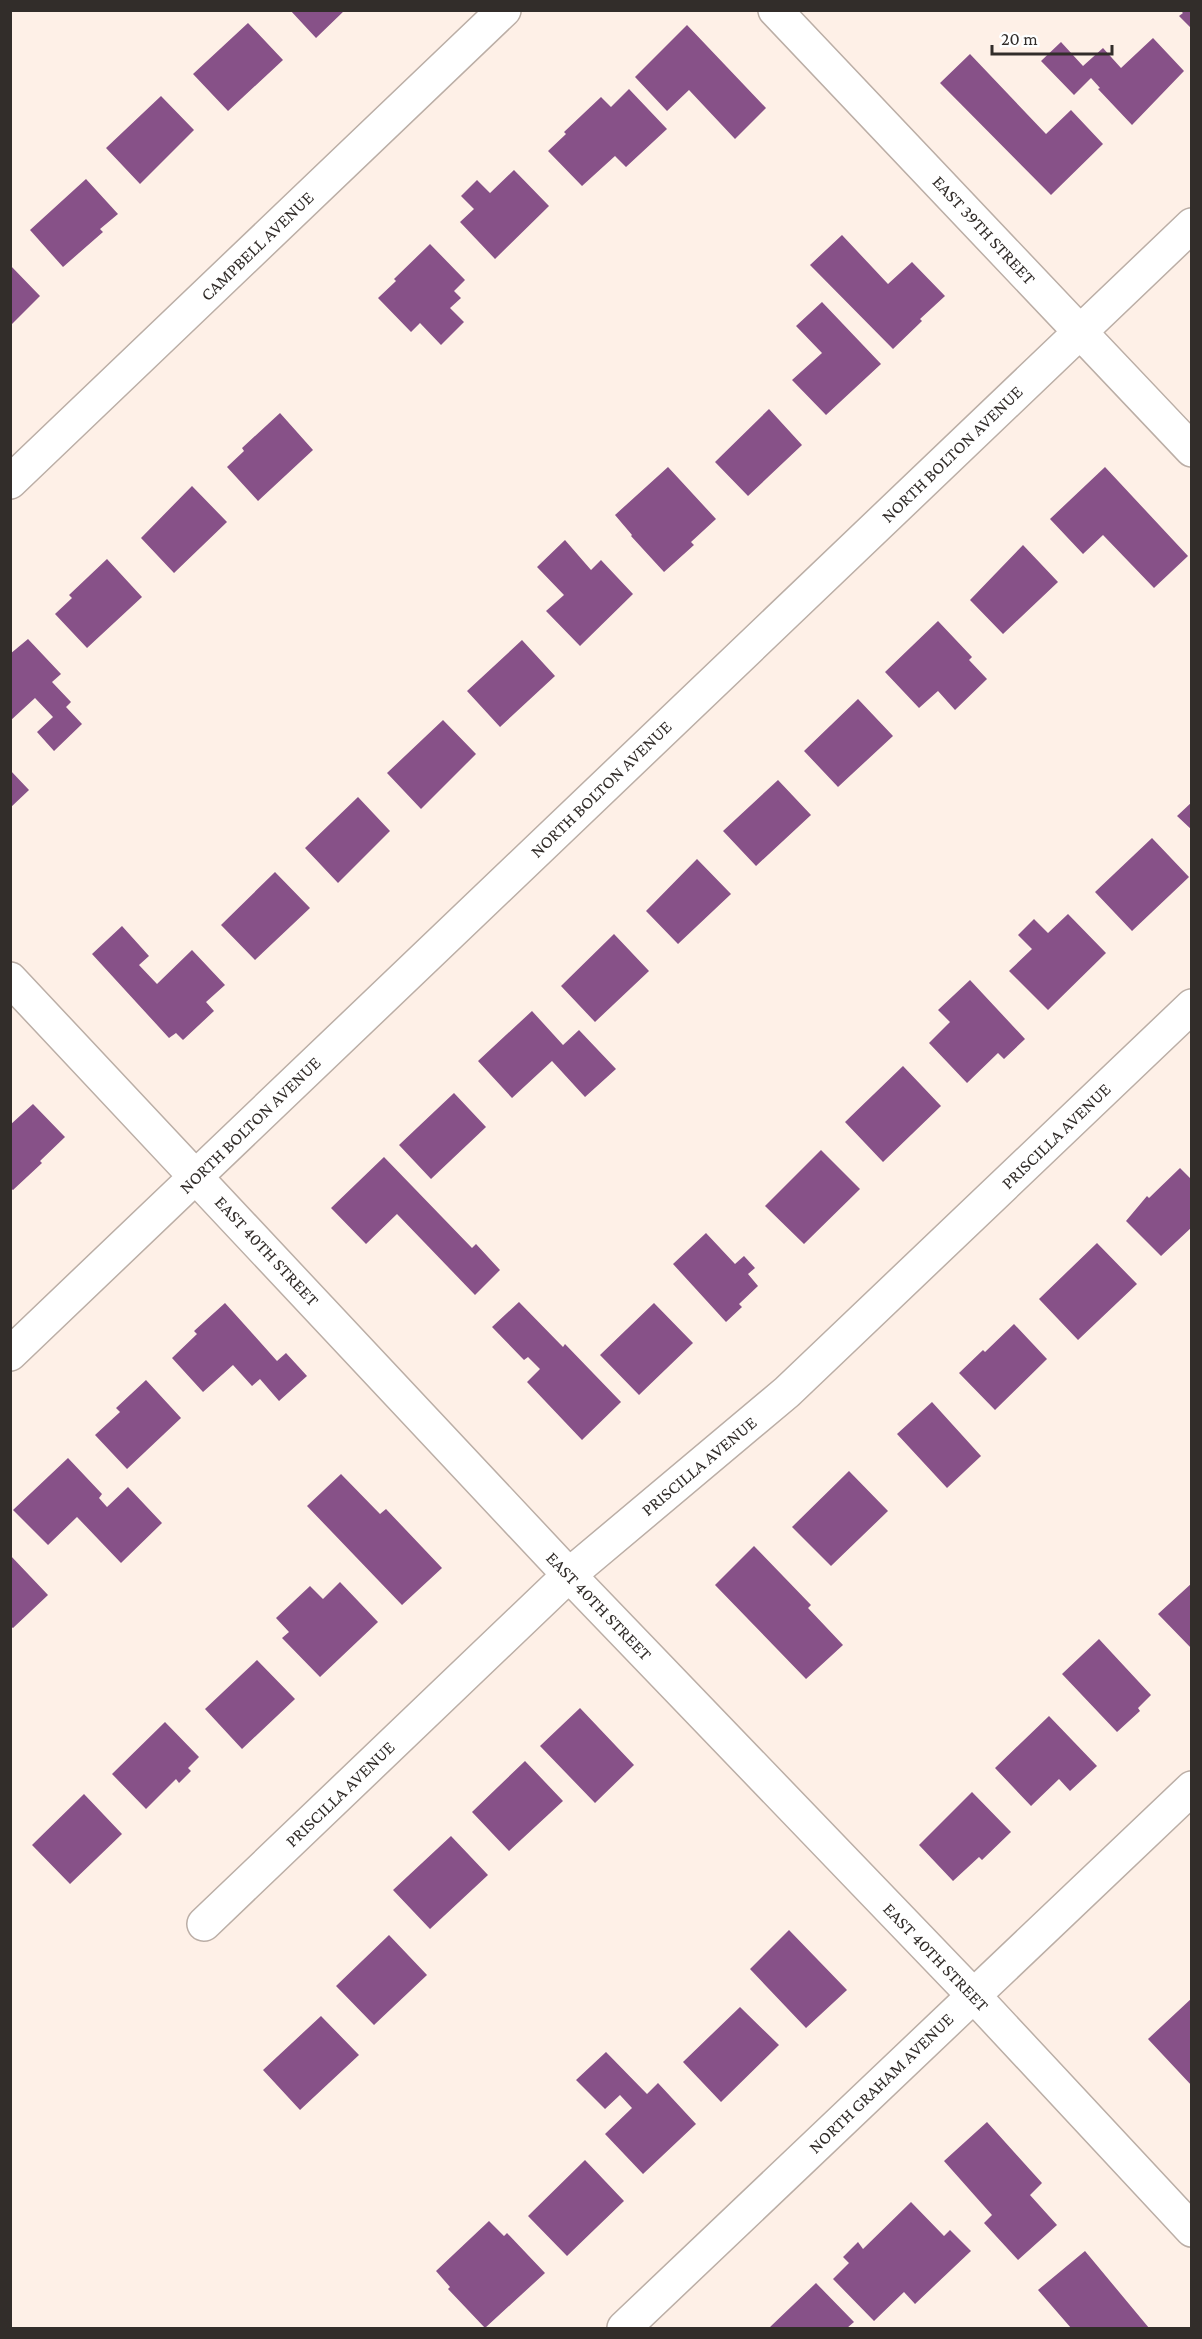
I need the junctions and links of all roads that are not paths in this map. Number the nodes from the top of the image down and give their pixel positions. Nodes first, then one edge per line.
1 (504, 10) edge
2 (775, 10) edge
3 (1191, 225) edge
4 (1080, 332) junction
5 (1191, 450) edge
6 (10, 482) edge
7 (10, 980) edge
8 (1191, 1006) edge
9 (197, 1176) junction
10 (10, 1353) edge
11 (569, 1575) junction
12 (1191, 1788) edge
13 (204, 1924) dead end
14 (974, 1995) junction
15 (1191, 2230) edge
16 (624, 2328) edge

1 - 6 street, CAMPBELL AVENUE
2 - 4 street, EAST 39TH STREET
3 - 4 street, NORTH BOLTON AVENUE
4 - 5 street, EAST 39TH STREET
4 - 9 street, NORTH BOLTON AVENUE
7 - 9 street, EAST 40TH STREET
8 - 11 street, PRISCILLA AVENUE
9 - 10 street, NORTH BOLTON AVENUE
9 - 11 street, EAST 40TH STREET
11 - 13 street, PRISCILLA AVENUE
11 - 14 street, EAST 40TH STREET
12 - 14 street, NORTH GRAHAM AVENUE
14 - 15 street, EAST 40TH STREET
14 - 16 street, NORTH GRAHAM AVENUE

